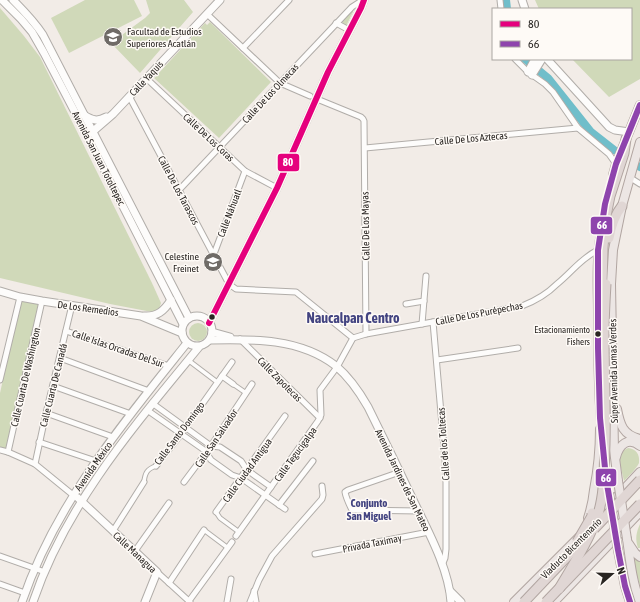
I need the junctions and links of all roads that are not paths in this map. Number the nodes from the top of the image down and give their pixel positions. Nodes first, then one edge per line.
1 (2, 0) edge
2 (13, 0) edge
3 (220, 0) edge
4 (289, 0) edge
5 (364, 0) edge
6 (206, 14) junction
7 (336, 23) junction
8 (349, 30) junction
9 (243, 48) junction
10 (516, 60) edge
11 (541, 60) edge
12 (531, 72) junction
13 (146, 78) junction
14 (280, 83) junction
15 (130, 96) junction
16 (313, 98) junction
17 (639, 109) edge
18 (113, 114) junction
19 (84, 115) junction
20 (578, 128) junction
21 (90, 134) junction
22 (627, 135) junction
23 (640, 142) edge
24 (220, 147) junction
25 (364, 148) junction
26 (616, 164) junction
27 (245, 171) junction
28 (632, 179) junction
29 (640, 184) edge
30 (277, 188) junction
31 (179, 190) junction
32 (622, 206) junction
33 (598, 250) junction
34 (214, 254) junction
35 (426, 276) dead end
36 (229, 284) junction
37 (604, 284) junction
38 (0, 291) edge
39 (20, 297) junction
40 (171, 300) junction
41 (42, 301) junction
42 (424, 301) junction
43 (406, 304) dead end
44 (72, 305) junction
45 (140, 316) junction
46 (189, 318) junction
47 (433, 322) junction
48 (209, 323) junction
49 (422, 324) junction
50 (182, 329) junction
51 (66, 331) junction
52 (366, 334) junction
53 (211, 336) junction
54 (353, 338) junction
55 (240, 339) junction
56 (187, 343) junction
57 (199, 347) junction
58 (518, 348) dead end
59 (60, 358) junction
60 (188, 360) junction
61 (436, 360) junction
62 (232, 362) dead end
63 (169, 366) junction
64 (337, 367) junction
65 (222, 376) junction
66 (0, 380) edge
67 (217, 382) junction
68 (233, 384) joint
69 (252, 384) dead end
70 (53, 386) junction
71 (149, 391) junction
72 (613, 391) junction
73 (246, 393) junction
74 (152, 403) junction
75 (147, 410) junction
76 (46, 413) junction
77 (131, 414) junction
78 (285, 416) dead end
79 (320, 418) junction
80 (600, 418) junction
81 (185, 427) junction
82 (181, 434) junction
83 (113, 437) junction
84 (640, 439) edge
85 (40, 442) junction
86 (211, 446) junction
87 (640, 446) edge
88 (0, 450) edge
89 (103, 451) junction
90 (8, 452) junction
91 (207, 452) junction
92 (113, 456) junction
93 (313, 461) dead end
94 (96, 462) junction
95 (615, 462) junction
96 (35, 464) junction
97 (156, 466) joint
98 (247, 470) junction
99 (400, 472) junction
100 (640, 472) edge
101 (640, 476) edge
102 (241, 478) junction
103 (640, 480) edge
104 (144, 482) joint
105 (184, 482) dead end
106 (322, 486) dead end
107 (271, 487) junction
108 (73, 494) junction
109 (265, 495) junction
110 (81, 501) junction
111 (169, 503) dead end
112 (640, 504) edge
113 (279, 505) junction
114 (285, 509) dead end
115 (419, 511) junction
116 (216, 512) joint
117 (639, 514) edge
118 (204, 530) joint
119 (113, 531) junction
120 (429, 532) junction
121 (237, 534) joint
122 (578, 540) junction
123 (627, 540) junction
124 (232, 542) dead end
125 (228, 548) junction
126 (135, 551) junction
127 (315, 554) dead end
128 (0, 556) edge
129 (640, 557) edge
130 (442, 565) junction
131 (35, 568) junction
132 (45, 572) junction
133 (157, 572) junction
134 (231, 579) dead end
135 (169, 583) junction
136 (0, 584) edge
137 (254, 590) junction
138 (450, 591) junction
139 (25, 593) junction
140 (560, 595) edge
141 (22, 602) edge
142 (33, 602) edge
143 (145, 602) edge
144 (190, 602) edge
145 (227, 602) edge
146 (250, 602) edge
147 (256, 602) edge
148 (451, 602) edge
149 (461, 602) edge
150 (514, 602) edge
151 (518, 602) edge
152 (524, 602) edge
153 (546, 602) edge
154 (554, 602) edge
155 (630, 602) edge
156 (640, 602) edge

1 - 21 main road, Avenida San Juan Totoltepec
2 - 19 main road, Avenida San Juan Totoltepec
3 - 6 main road, Calle Yaquis
4 - 9 street
5 - 7 street, Calle De Los Olmecas
5 - 8 main road
6 - 9 street
6 - 13 main road, Calle Yaquis
7 - 8 street
7 - 14 street, Calle De Los Olmecas
8 - 16 main road
9 - 14 street
10 - 12 street
11 - 12 main road
11 - 22 main road
12 - 20 street
13 - 15 main road, Calle Yaquis
13 - 24 street, Calle De Los Coras
14 - 16 street
14 - 24 street, Calle De Los Olmecas
15 - 18 main road, Calle Yaquis
15 - 31 street, Calle De Los Tarascos
16 - 25 street, Calle De Los Mayas
16 - 30 main road
17 - 22 main road, Súper Avenida Lomas Verdes
18 - 19 main road
18 - 21 main road, Calle Yaquis
19 - 21 main road, Avenida San Juan Totoltepec
20 - 25 street, Calle De Los Aztecas
20 - 26 street
21 - 40 main road, Avenida San Juan Totoltepec
21 - 46 main road, Avenida San Juan Totoltepec
22 - 26 main road, Súper Avenida Lomas Verdes
22 - 37 highway
23 - 28 main road, Súper Avenida Lomas Verdes
24 - 27 street, Calle De Los Coras
24 - 31 street, Calle De Los Olmecas
25 - 52 street, Calle De Los Mayas
26 - 33 main road, Súper Avenida Lomas Verdes
27 - 30 street, Calle De Los Coras
27 - 34 street, Calle Náhuatl
28 - 29 street
28 - 32 main road, Súper Avenida Lomas Verdes
30 - 36 main road
31 - 34 street, Calle De Los Tarascos
32 - 37 highway
32 - 72 main road, Súper Avenida Lomas Verdes
33 - 47 street, Calle De Los Purépechas
33 - 80 main road, Súper Avenida Lomas Verdes
34 - 36 street, Calle De Los Tarascos
35 - 42 street
36 - 48 main road
36 - 54 street
37 - 122 highway, bridge
37 - 140 highway, bridge
38 - 39 main road, De Los Remedios
39 - 41 main road, De Los Remedios
39 - 66 street
40 - 45 main road
40 - 50 main road, Avenida San Juan Totoltepec
41 - 44 main road, De Los Remedios
41 - 90 street, Calle Cuarta De Washington
42 - 43 street
42 - 49 street
44 - 45 main road, De Los Remedios
44 - 51 street, Calle Cuarta De Canadá
45 - 50 main road, De Los Remedios
46 - 48 main road
46 - 50 main road
47 - 49 street, Calle De Los Purépechas
47 - 61 street, Calle de los Toltecas
48 - 53 main road
49 - 52 street, Calle De Los Purépechas
50 - 56 main road
51 - 59 street, Calle Cuarta De Canadá
51 - 63 street, Calle Islas Orcadas Del Sur
52 - 54 street, Calle De Los Purépechas
53 - 55 main road, Avenida Jardines de San Mateo
53 - 57 main road
54 - 64 street, Calle Tegucigalpa
55 - 64 main road, Avenida Jardines de San Mateo
55 - 79 street, Calle Zapotecas
56 - 57 main road
56 - 63 main road, Avenida México
57 - 60 main road, Avenida México
58 - 61 street
59 - 70 street, Calle Cuarta De Canadá
59 - 71 street
60 - 67 street
60 - 74 main road, Avenida México
61 - 130 street, Calle de los Toltecas
62 - 65 street, Calle Santo Domingo
63 - 71 main road, Avenida México
64 - 79 street, Calle Tegucigalpa
64 - 99 main road, Avenida Jardines de San Mateo
65 - 67 street, Calle Santo Domingo
65 - 68 street
67 - 81 street, Calle Santo Domingo
68 - 73 street
69 - 73 street, Calle San Salvador
70 - 76 street, Calle Cuarta De Canadá
70 - 77 street
71 - 77 main road, Avenida México
72 - 84 main road
72 - 95 main road, Súper Avenida Lomas Verdes
73 - 86 street, Calle San Salvador
74 - 75 main road, Avenida México
74 - 81 street
75 - 82 street
75 - 92 main road, Avenida México
76 - 83 street
76 - 85 street, Calle Cuarta De Canadá
77 - 83 main road, Avenida México
78 - 98 street, Calle Ciudad Antigua
79 - 107 street, Calle Tegucigalpa
80 - 122 main road
80 - 155 main road, Súper Avenida Lomas Verdes, bridge
81 - 82 street, Calle Santo Domingo
81 - 86 street
82 - 91 street
82 - 97 street, Calle Santo Domingo
83 - 89 main road, Avenida México
85 - 94 street
85 - 96 street, Calle Cuarta De Canadá
86 - 91 street, Calle San Salvador
86 - 98 street
87 - 95 main road
88 - 90 street
89 - 92 main road
89 - 94 main road, Avenida México
90 - 96 street
91 - 102 street
91 - 105 street, Calle San Salvador
92 - 110 main road, Avenida México
93 - 113 street
94 - 108 main road, Avenida México
95 - 123 main road, Súper Avenida Lomas Verdes, bridge
96 - 108 street
97 - 104 street, Calle Santo Domingo
98 - 102 street, Calle Ciudad Antigua
98 - 107 street
99 - 115 main road, Avenida Jardines de San Mateo
99 - 115 street
100 - 122 main road
101 - 122 highway, Viaducto Bicentenario, bridge
102 - 109 street
102 - 116 street, Calle Ciudad Antigua
103 - 152 highway, bridge
104 - 119 street, Calle Santo Domingo
106 - 137 street
107 - 109 street, Calle Tegucigalpa
108 - 110 main road, Calle Managua
108 - 131 main road, Avenida México
109 - 113 street
109 - 121 street, Calle Tegucigalpa
110 - 119 main road, Calle Managua
110 - 132 main road, Avenida México
111 - 126 street
112 - 140 highway, Viaducto Bicentenario, bridge
113 - 114 street
115 - 120 main road, Avenida Jardines de San Mateo
116 - 121 street
117 - 140 main road
118 - 125 street
118 - 135 street
119 - 126 main road, Calle Managua
120 - 127 street, Privada Taximay
120 - 130 main road, Avenida Jardines de San Mateo
122 - 150 main road
122 - 151 highway, Viaducto Bicentenario
123 - 129 main road
123 - 156 main road, Súper Avenida Lomas Verdes
124 - 125 street
125 - 144 street
126 - 133 main road, Calle Managua
128 - 131 street
130 - 138 main road, Avenida Jardines de San Mateo
131 - 132 street
131 - 139 main road, Avenida México
132 - 142 main road, Avenida México
133 - 135 street, Calle Managua
133 - 143 main road
134 - 145 street
135 - 144 street, Calle Managua
136 - 139 street
137 - 146 street
137 - 147 street
138 - 148 main road, Avenida Jardines de San Mateo
138 - 149 main road
139 - 141 main road, Avenida México
140 - 153 highway, Viaducto Bicentenario, bridge
140 - 154 main road

